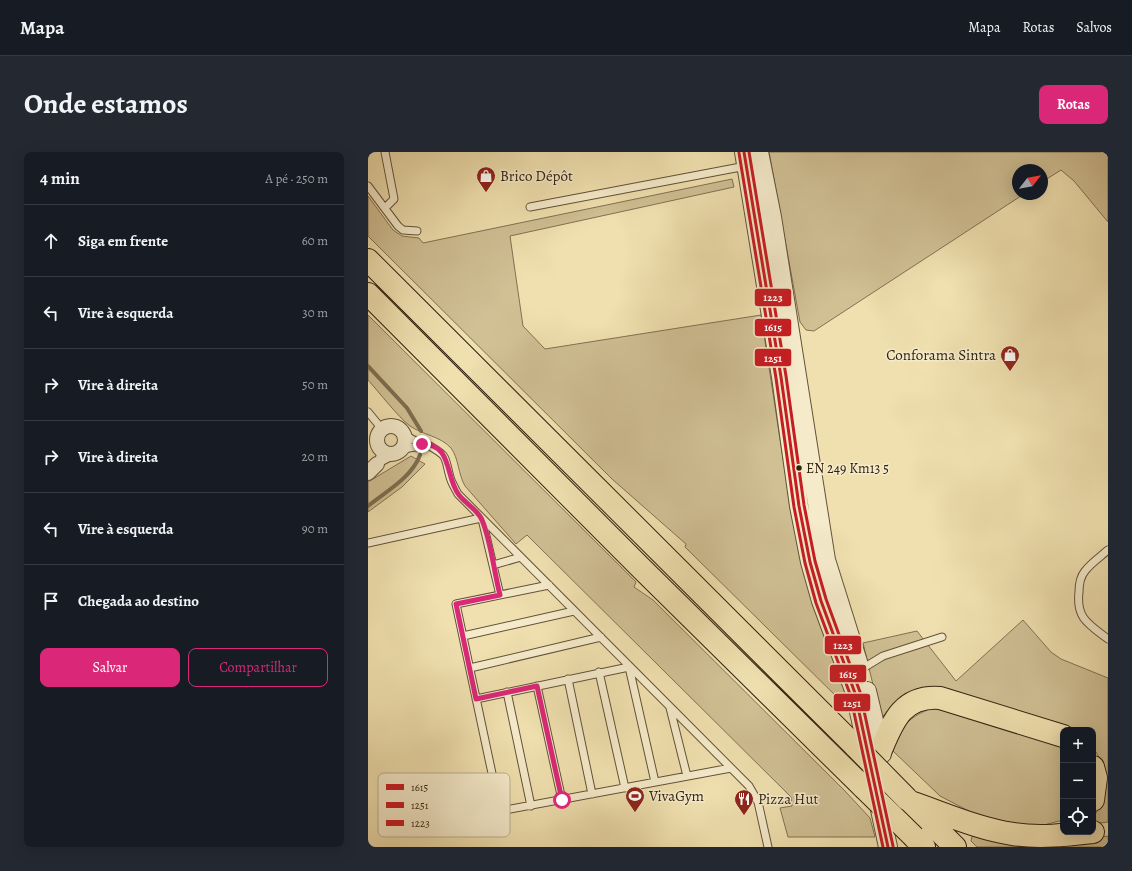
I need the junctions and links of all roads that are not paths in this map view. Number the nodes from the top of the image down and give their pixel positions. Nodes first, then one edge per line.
1 (385, 152) edge
2 (759, 152) edge
3 (745, 159) edge
4 (368, 186) edge
5 (530, 207) dead end
6 (385, 208) junction
7 (417, 231) dead end
8 (368, 260) edge
9 (368, 294) edge
10 (368, 412) edge
11 (382, 429) junction
12 (422, 444) junction
13 (401, 446) junction
14 (382, 450) junction
15 (372, 468) edge
16 (481, 518) junction
17 (368, 543) edge
18 (1108, 550) edge
19 (521, 557) junction
20 (493, 565) junction
21 (549, 585) junction
22 (500, 595) junction
23 (574, 611) junction
24 (463, 636) junction
25 (601, 637) junction
26 (942, 637) dead end
27 (1108, 639) edge
28 (629, 667) junction
29 (470, 668) junction
30 (860, 670) junction
31 (599, 672) junction
32 (568, 679) junction
33 (537, 686) junction
34 (507, 692) junction
35 (476, 699) junction
36 (670, 708) junction
37 (1060, 735) edge
38 (881, 750) junction
39 (731, 768) junction
40 (492, 773) edge
41 (687, 776) junction
42 (655, 782) junction
43 (625, 788) junction
44 (592, 794) junction
45 (562, 800) junction
46 (908, 800) junction
47 (531, 806) junction
48 (510, 809) edge
49 (1108, 830) edge
50 (1054, 832) edge
51 (1096, 832) edge
52 (913, 844) edge
53 (768, 847) edge
54 (888, 847) edge
55 (955, 847) edge

1 - 6 lane
2 - 30 street
3 - 5 lane
3 - 54 street
4 - 6 lane
6 - 7 lane
8 - 46 highway, bridge
9 - 52 highway, bridge
10 - 11 lane
11 - 13 street
11 - 14 street
12 - 13 lane
12 - 13 lane
12 - 16 lane
13 - 14 street
13 - 15 lane
14 - 15 lane
16 - 17 lane
16 - 19 lane
16 - 20 lane
18 - 27 lane
19 - 20 lane
19 - 21 lane
20 - 22 lane
21 - 22 lane
21 - 23 lane
22 - 24 lane
23 - 24 lane
23 - 25 lane
24 - 29 lane
25 - 28 lane
25 - 29 lane
26 - 30 lane
28 - 31 lane
28 - 36 lane
28 - 42 lane
29 - 35 lane
30 - 38 street
31 - 32 lane
31 - 43 lane
32 - 33 lane
32 - 44 lane
33 - 34 lane
33 - 45 lane
34 - 35 lane
34 - 47 lane
35 - 40 lane
36 - 39 lane
36 - 41 lane
37 - 38 highway
38 - 52 street
39 - 41 lane
39 - 53 lane
41 - 42 lane
42 - 43 lane
43 - 44 lane
44 - 45 lane
45 - 47 lane
46 - 50 highway
46 - 55 highway
47 - 48 lane
49 - 51 highway

